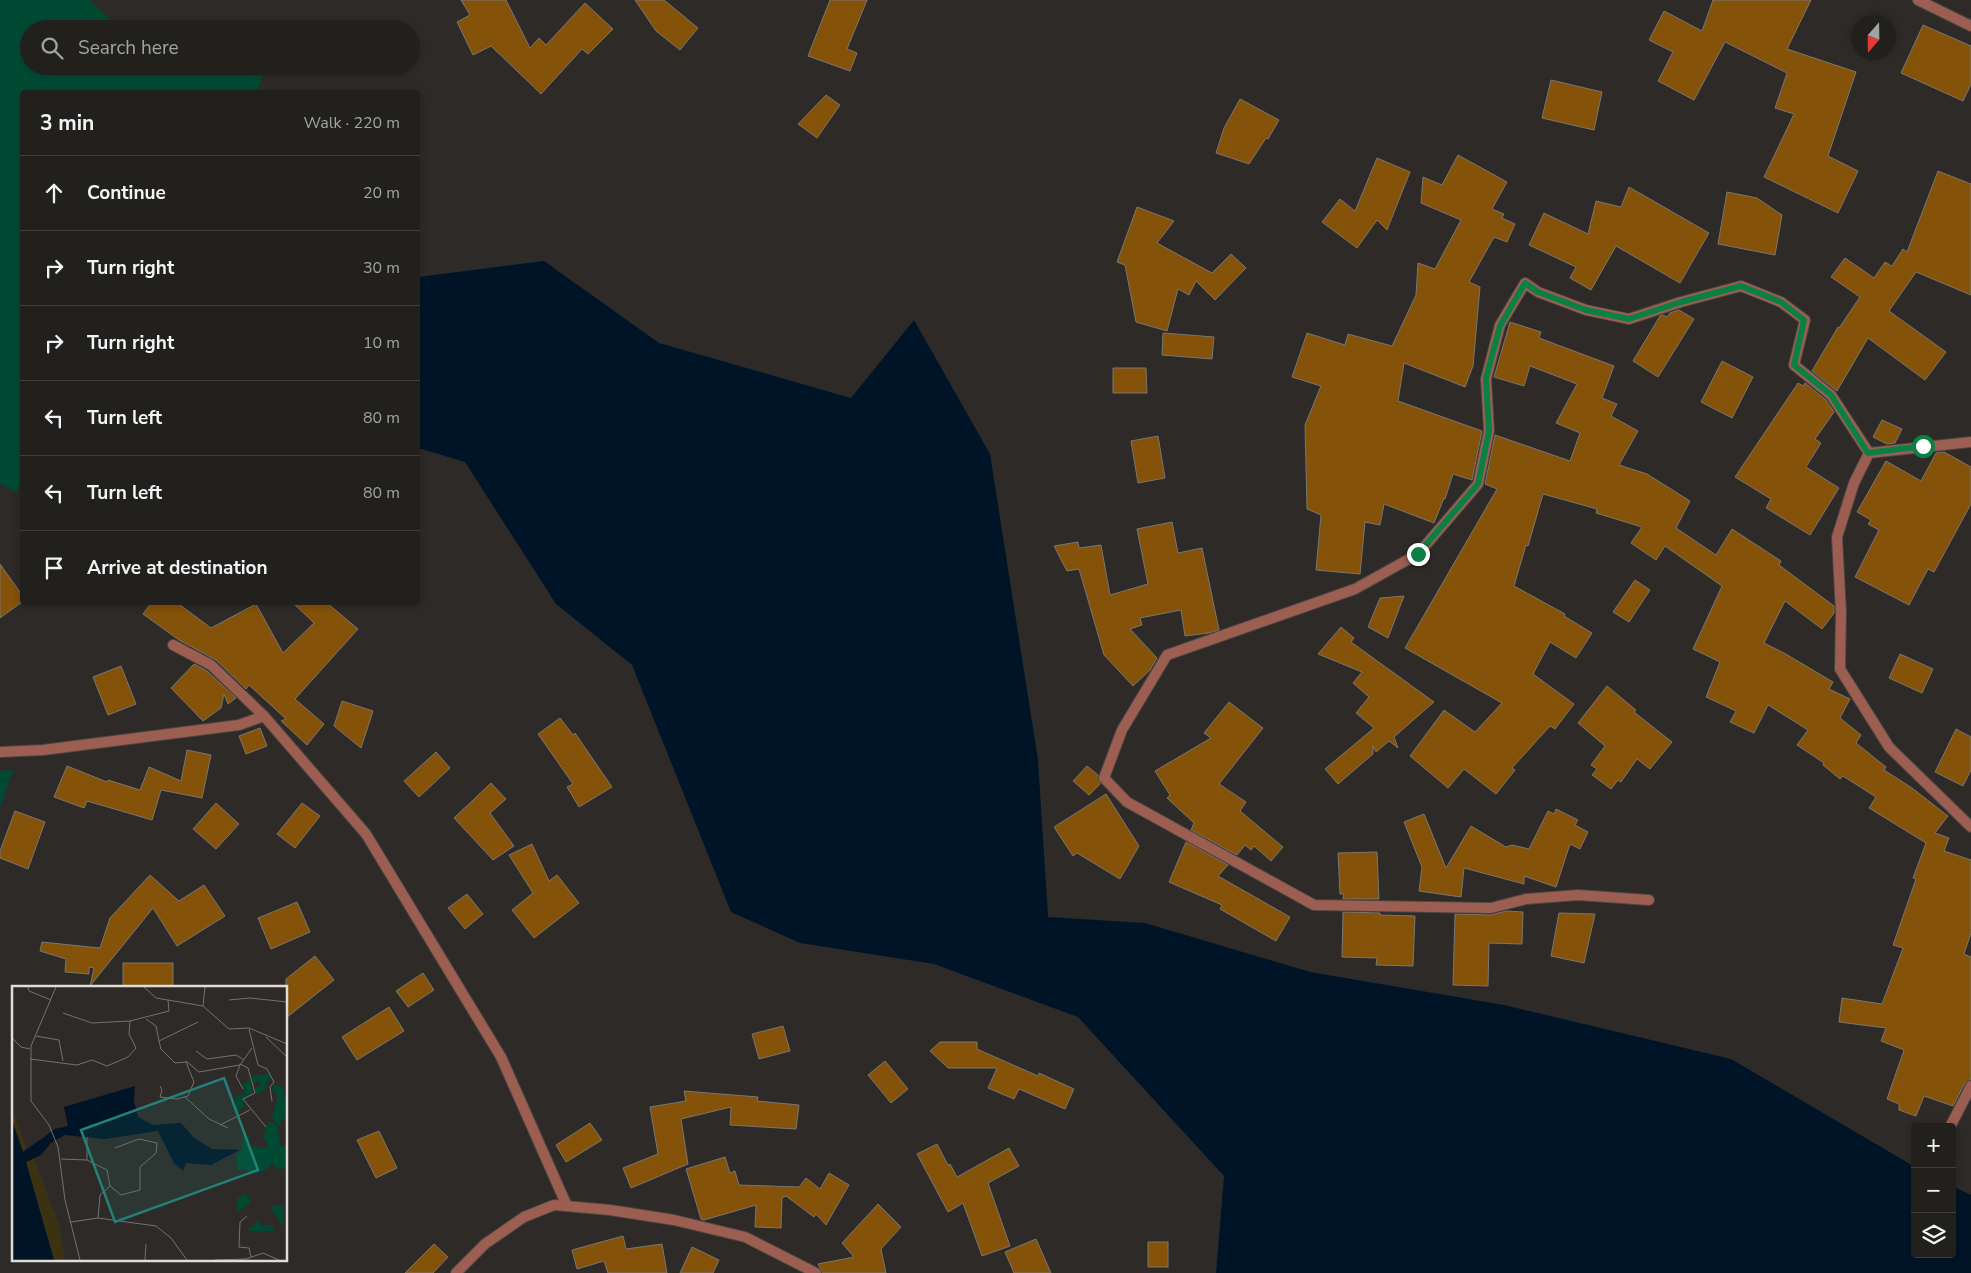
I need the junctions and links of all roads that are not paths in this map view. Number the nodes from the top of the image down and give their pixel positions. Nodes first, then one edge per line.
1 (1918, 0) edge
2 (1971, 26) edge
3 (1971, 442) edge
4 (1868, 453) junction
5 (173, 645) dead end
6 (264, 716) junction
7 (0, 752) edge
8 (1971, 827) edge
9 (1649, 900) dead end
10 (1971, 1086) edge
11 (1952, 1123) edge
12 (567, 1206) junction
13 (456, 1273) edge
14 (816, 1273) edge

1 - 2 street
3 - 4 street
4 - 8 street
4 - 9 street
5 - 6 street
6 - 7 street
6 - 12 street
10 - 11 street
12 - 13 street
12 - 14 street

